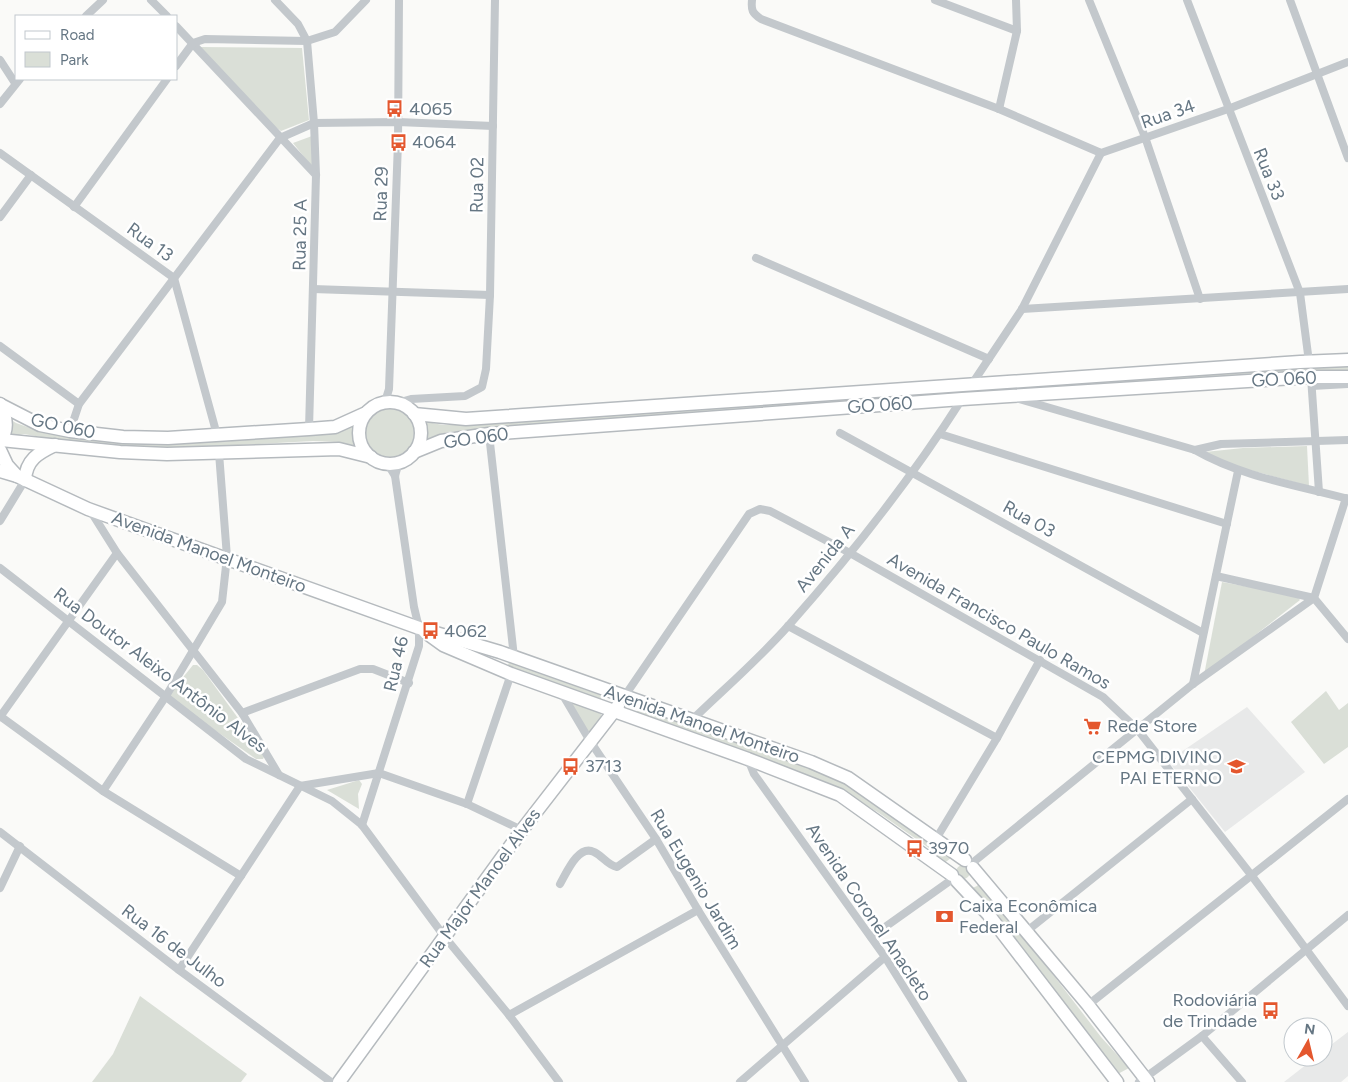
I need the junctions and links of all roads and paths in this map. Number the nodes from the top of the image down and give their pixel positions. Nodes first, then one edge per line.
1 (103, 0) edge
2 (151, 0) edge
3 (275, 0) edge
4 (366, 0) edge
5 (399, 0) edge
6 (495, 0) edge
7 (935, 0) edge
8 (1016, 0) edge
9 (1089, 0) edge
10 (1187, 0) edge
11 (1290, 0) edge
12 (751, 4) edge
13 (87, 15) edge
14 (166, 15) edge
15 (178, 28) edge
16 (1017, 31) junction
17 (307, 41) junction
18 (193, 43) junction
19 (0, 60) edge
20 (1348, 62) edge
21 (178, 63) edge
22 (1317, 73) junction
23 (15, 79) edge
24 (166, 80) edge
25 (17, 81) edge
26 (0, 104) edge
27 (999, 109) junction
28 (1228, 109) junction
29 (398, 122) junction
30 (314, 123) junction
31 (493, 126) junction
32 (1144, 137) junction
33 (280, 138) junction
34 (1101, 153) junction
35 (0, 154) edge
36 (1348, 158) edge
37 (31, 175) junction
38 (316, 175) junction
39 (74, 206) junction
40 (0, 217) edge
41 (756, 258) dead end
42 (174, 278) junction
43 (313, 289) junction
44 (1348, 289) edge
45 (394, 292) junction
46 (1300, 293) junction
47 (490, 295) junction
48 (1200, 299) junction
49 (1022, 309) junction
50 (0, 346) edge
51 (989, 359) junction
52 (1348, 360) edge
53 (1309, 362) junction
54 (1348, 377) edge
55 (1312, 381) junction
56 (972, 384) junction
57 (1348, 384) edge
58 (1012, 397) junction
59 (962, 399) junction
60 (392, 403) junction
61 (79, 404) junction
62 (0, 405) edge
63 (412, 407) junction
64 (366, 413) junction
65 (310, 430) junction
66 (70, 431) junction
67 (840, 433) dead end
68 (489, 434) junction
69 (940, 434) junction
70 (217, 435) junction
71 (1316, 440) junction
72 (1348, 440) edge
73 (0, 441) edge
74 (55, 445) junction
75 (0, 450) edge
76 (1195, 450) junction
77 (414, 452) junction
78 (219, 453) junction
79 (371, 457) junction
80 (393, 463) junction
81 (0, 471) edge
82 (1238, 471) junction
83 (913, 472) junction
84 (21, 478) junction
85 (1319, 492) junction
86 (1347, 499) edge
87 (88, 509) junction
88 (0, 521) edge
89 (1226, 524) junction
90 (117, 553) junction
91 (850, 553) junction
92 (227, 557) junction
93 (0, 568) edge
94 (1216, 576) junction
95 (1314, 598) junction
96 (70, 620) junction
97 (788, 626) junction
98 (419, 628) junction
99 (1203, 633) junction
100 (1348, 639) edge
101 (193, 650) junction
102 (500, 652) junction
103 (514, 657) junction
104 (1040, 660) junction
105 (495, 667) junction
106 (511, 674) junction
107 (409, 683) junction
108 (1193, 684) junction
109 (561, 692) junction
110 (166, 696) junction
111 (624, 697) junction
112 (614, 712) junction
113 (242, 713) junction
114 (0, 716) edge
115 (692, 720) junction
116 (1138, 730) junction
117 (997, 738) junction
118 (590, 741) junction
119 (748, 759) junction
120 (379, 773) junction
121 (279, 776) junction
122 (300, 786) junction
123 (103, 791) junction
124 (1348, 799) edge
125 (1192, 800) junction
126 (467, 804) junction
127 (362, 825) junction
128 (522, 830) junction
129 (0, 832) edge
130 (656, 839) junction
131 (936, 839) junction
132 (20, 846) junction
133 (970, 864) junction
134 (241, 876) junction
135 (1252, 876) junction
136 (954, 878) junction
137 (560, 884) dead end
138 (0, 888) edge
139 (698, 910) junction
140 (1348, 916) edge
141 (1027, 931) junction
142 (444, 936) junction
143 (871, 937) junction
144 (1305, 950) junction
145 (885, 957) junction
146 (179, 970) junction
147 (1088, 1005) junction
148 (1348, 1006) edge
149 (509, 1015) junction
150 (1202, 1036) junction
151 (782, 1046) junction
152 (1144, 1081) edge
153 (331, 1082) edge
154 (339, 1082) edge
155 (559, 1082) edge
156 (740, 1082) edge
157 (805, 1082) edge
158 (964, 1082) edge
159 (1117, 1082) edge
160 (1242, 1082) edge

1 - 13 street
2 - 14 street
3 - 17 street
4 - 17 street
5 - 29 street, Rua 29
6 - 31 street, Rua 02
7 - 16 street
8 - 16 street
9 - 32 street
10 - 28 street, Rua 33
11 - 22 street
12 - 27 street
15 - 18 street
16 - 27 street
17 - 18 street
17 - 30 street, Rua 25 A
18 - 21 street
18 - 33 street
19 - 23 street
20 - 22 street, Rua 34
22 - 28 street, Rua 34
22 - 36 street
24 - 39 street
25 - 26 street
27 - 34 street
28 - 32 street, Rua 34
28 - 46 street, Rua 33
29 - 30 street
29 - 31 street
29 - 45 street, Rua 29
30 - 33 street
30 - 38 street, Rua 25 A
31 - 47 street, Rua 02
32 - 34 street, Rua 34
32 - 48 street
33 - 38 street
33 - 42 street
34 - 49 street
35 - 37 street, Rua 13
37 - 39 street, Rua 13
37 - 40 street
38 - 43 street, Rua 25 A
39 - 42 street, Rua 13
41 - 51 street
42 - 61 street
42 - 70 street, Rua 13
43 - 45 street
43 - 65 street, Rua 25 A
44 - 46 street
45 - 47 street
45 - 60 street, Rua 29
46 - 48 street
46 - 53 street, Rua 33
47 - 63 street, Rua 02
48 - 49 street
49 - 51 street
50 - 61 street
51 - 56 street
52 - 53 main road, GO 060
53 - 56 main road, GO 060
54 - 55 main road, GO 060
55 - 57 street
55 - 58 main road, GO 060
55 - 71 street
56 - 63 main road, GO 060
58 - 59 main road, GO 060
58 - 76 street
59 - 68 main road, GO 060
59 - 69 street, Avenida A
60 - 63 main road
60 - 64 main road
61 - 66 street
62 - 66 main road, GO 060
62 - 73 main road
63 - 77 main road
64 - 65 main road, GO 060
64 - 79 main road
65 - 70 main road, GO 060
66 - 70 main road, GO 060
67 - 83 street, Rua 03
68 - 77 main road, GO 060
68 - 103 street
69 - 83 street, Avenida A
69 - 89 street
71 - 72 street
71 - 76 street
71 - 85 street
73 - 74 main road, GO 060
74 - 78 main road, GO 060
74 - 84 main road
75 - 84 main road
76 - 82 street
77 - 80 main road
78 - 79 main road, GO 060
78 - 92 street
79 - 80 main road
80 - 98 street, Rua 46
81 - 84 main road, Avenida Manoel Monteiro
82 - 85 street
82 - 89 street
83 - 91 street, Avenida A
83 - 99 street, Rua 03
84 - 87 main road, Avenida Manoel Monteiro
84 - 88 street
85 - 86 street
86 - 95 street
87 - 90 street
87 - 92 main road, Avenida Manoel Monteiro
89 - 94 street
90 - 96 street
90 - 101 street
91 - 97 street, Avenida A
91 - 104 street, Avenida Francisco Paulo Ramos
91 - 111 street, Avenida Francisco Paulo Ramos
92 - 98 main road, Avenida Manoel Monteiro
92 - 101 street
93 - 96 street, Rua Doutor Aleixo Antônio Alves
94 - 95 street
94 - 99 street
95 - 100 street
95 - 108 street
96 - 110 street, Rua Doutor Aleixo Antônio Alves
96 - 114 street
97 - 115 street, Avenida A
97 - 117 street
98 - 102 main road, Avenida Manoel Monteiro
98 - 105 main road, Avenida Manoel Monteiro
98 - 107 street, Rua 46
99 - 108 street
101 - 110 street
101 - 113 street
102 - 103 main road, Avenida Manoel Monteiro
102 - 105 main road
103 - 111 main road, Avenida Manoel Monteiro
104 - 116 street, Avenida Francisco Paulo Ramos
104 - 117 street
105 - 106 main road, Avenida Manoel Monteiro
106 - 109 main road, Avenida Manoel Monteiro
106 - 126 street
107 - 113 street
107 - 120 street, Rua 46
108 - 116 street
109 - 112 main road, Avenida Manoel Monteiro
109 - 118 street, Rua Eugenio Jardim
110 - 121 street, Rua Doutor Aleixo Antônio Alves
110 - 123 street
111 - 112 main road, Rua Major Manoel Alves
111 - 115 main road, Avenida Manoel Monteiro
112 - 118 main road, Rua Major Manoel Alves
112 - 119 main road, Avenida Manoel Monteiro
113 - 121 street
114 - 123 street
115 - 131 main road, Avenida Manoel Monteiro
116 - 125 street, Avenida Francisco Paulo Ramos
116 - 133 street
117 - 131 street
118 - 128 main road, Rua Major Manoel Alves
118 - 130 street, Rua Eugenio Jardim
119 - 136 main road, Avenida Manoel Monteiro
119 - 143 street, Avenida Coronel Anacleto
120 - 122 street
120 - 126 street
120 - 127 street, Rua 46
121 - 122 street, Rua Doutor Aleixo Antônio Alves
122 - 127 street, Rua Doutor Aleixo Antônio Alves
122 - 134 street
123 - 134 street
124 - 135 street
125 - 135 street, Avenida Francisco Paulo Ramos
125 - 141 street
126 - 128 street
127 - 142 street, Rua Doutor Aleixo Antônio Alves
128 - 142 main road, Rua Major Manoel Alves
129 - 132 street, Rua 16 de Julho
130 - 137 street
130 - 139 street, Rua Eugenio Jardim
131 - 133 main road, Avenida Manoel Monteiro
132 - 138 street
132 - 146 street, Rua 16 de Julho
133 - 136 main road
133 - 136 main road
133 - 141 main road, Avenida Manoel Monteiro
134 - 146 street
135 - 144 street, Avenida Francisco Paulo Ramos
135 - 147 street
136 - 143 street
136 - 159 main road, Avenida Manoel Monteiro
139 - 149 street
139 - 151 street, Rua Eugenio Jardim
140 - 144 street
141 - 147 main road, Avenida Manoel Monteiro
142 - 149 street, Rua Doutor Aleixo Antônio Alves
142 - 154 main road, Rua Major Manoel Alves
143 - 145 street, Avenida Coronel Anacleto
144 - 148 street, Avenida Francisco Paulo Ramos
144 - 150 street
145 - 151 street
145 - 158 street, Avenida Coronel Anacleto
146 - 153 street, Rua 16 de Julho
147 - 152 main road, Avenida Manoel Monteiro
149 - 155 street, Rua Doutor Aleixo Antônio Alves
150 - 152 street
150 - 160 street
151 - 156 street
151 - 157 street, Rua Eugenio Jardim

